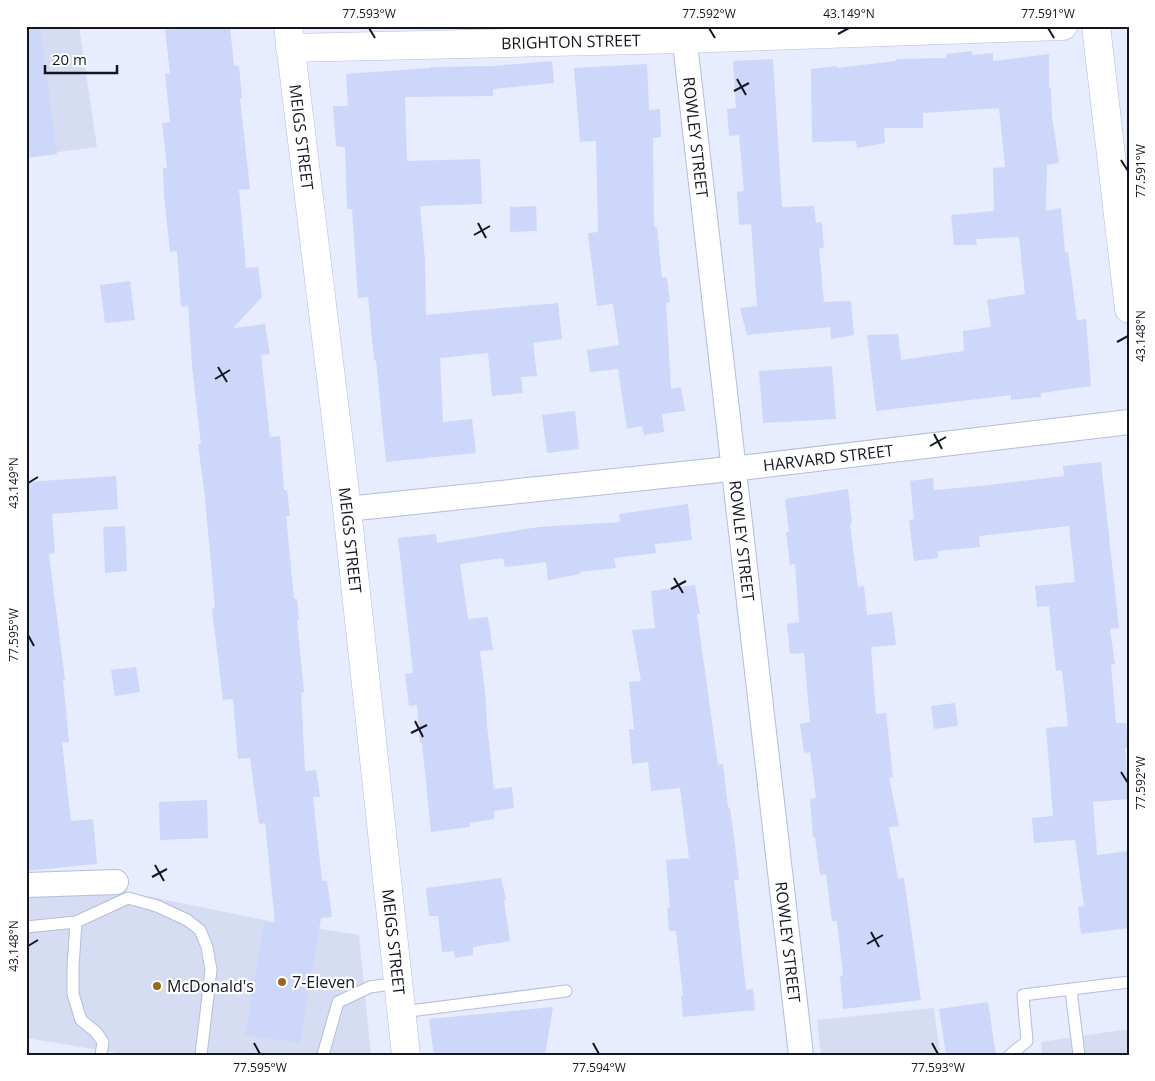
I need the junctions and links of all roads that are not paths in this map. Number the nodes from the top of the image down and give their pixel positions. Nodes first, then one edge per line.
1 (1063, 26) edge
2 (1096, 26) edge
3 (683, 33) edge
4 (289, 37) edge
5 (1129, 309) edge
6 (1129, 422) edge
7 (733, 468) junction
8 (347, 509) junction
9 (116, 882) dead end
10 (26, 885) edge
11 (76, 922) junction
12 (26, 926) edge
13 (1129, 982) edge
14 (398, 983) junction
15 (1071, 990) junction
16 (566, 991) dead end
17 (402, 1012) junction
18 (101, 1055) edge
19 (202, 1055) edge
20 (324, 1055) edge
21 (406, 1055) edge
22 (801, 1055) edge
23 (1010, 1055) edge
24 (1079, 1055) edge

1 - 3 street, BRIGHTON STREET
2 - 5 street
3 - 4 street, BRIGHTON STREET
3 - 7 street, ROWLEY STREET
4 - 8 street, MEIGS STREET
6 - 7 street, HARVARD STREET
7 - 8 street, HARVARD STREET
7 - 22 street, ROWLEY STREET
8 - 14 street, MEIGS STREET
9 - 10 street
11 - 12 lane
11 - 18 lane
11 - 19 lane
13 - 15 lane
14 - 17 street, MEIGS STREET
14 - 20 lane
15 - 23 lane
15 - 24 lane
16 - 17 lane
17 - 21 street, MEIGS STREET

